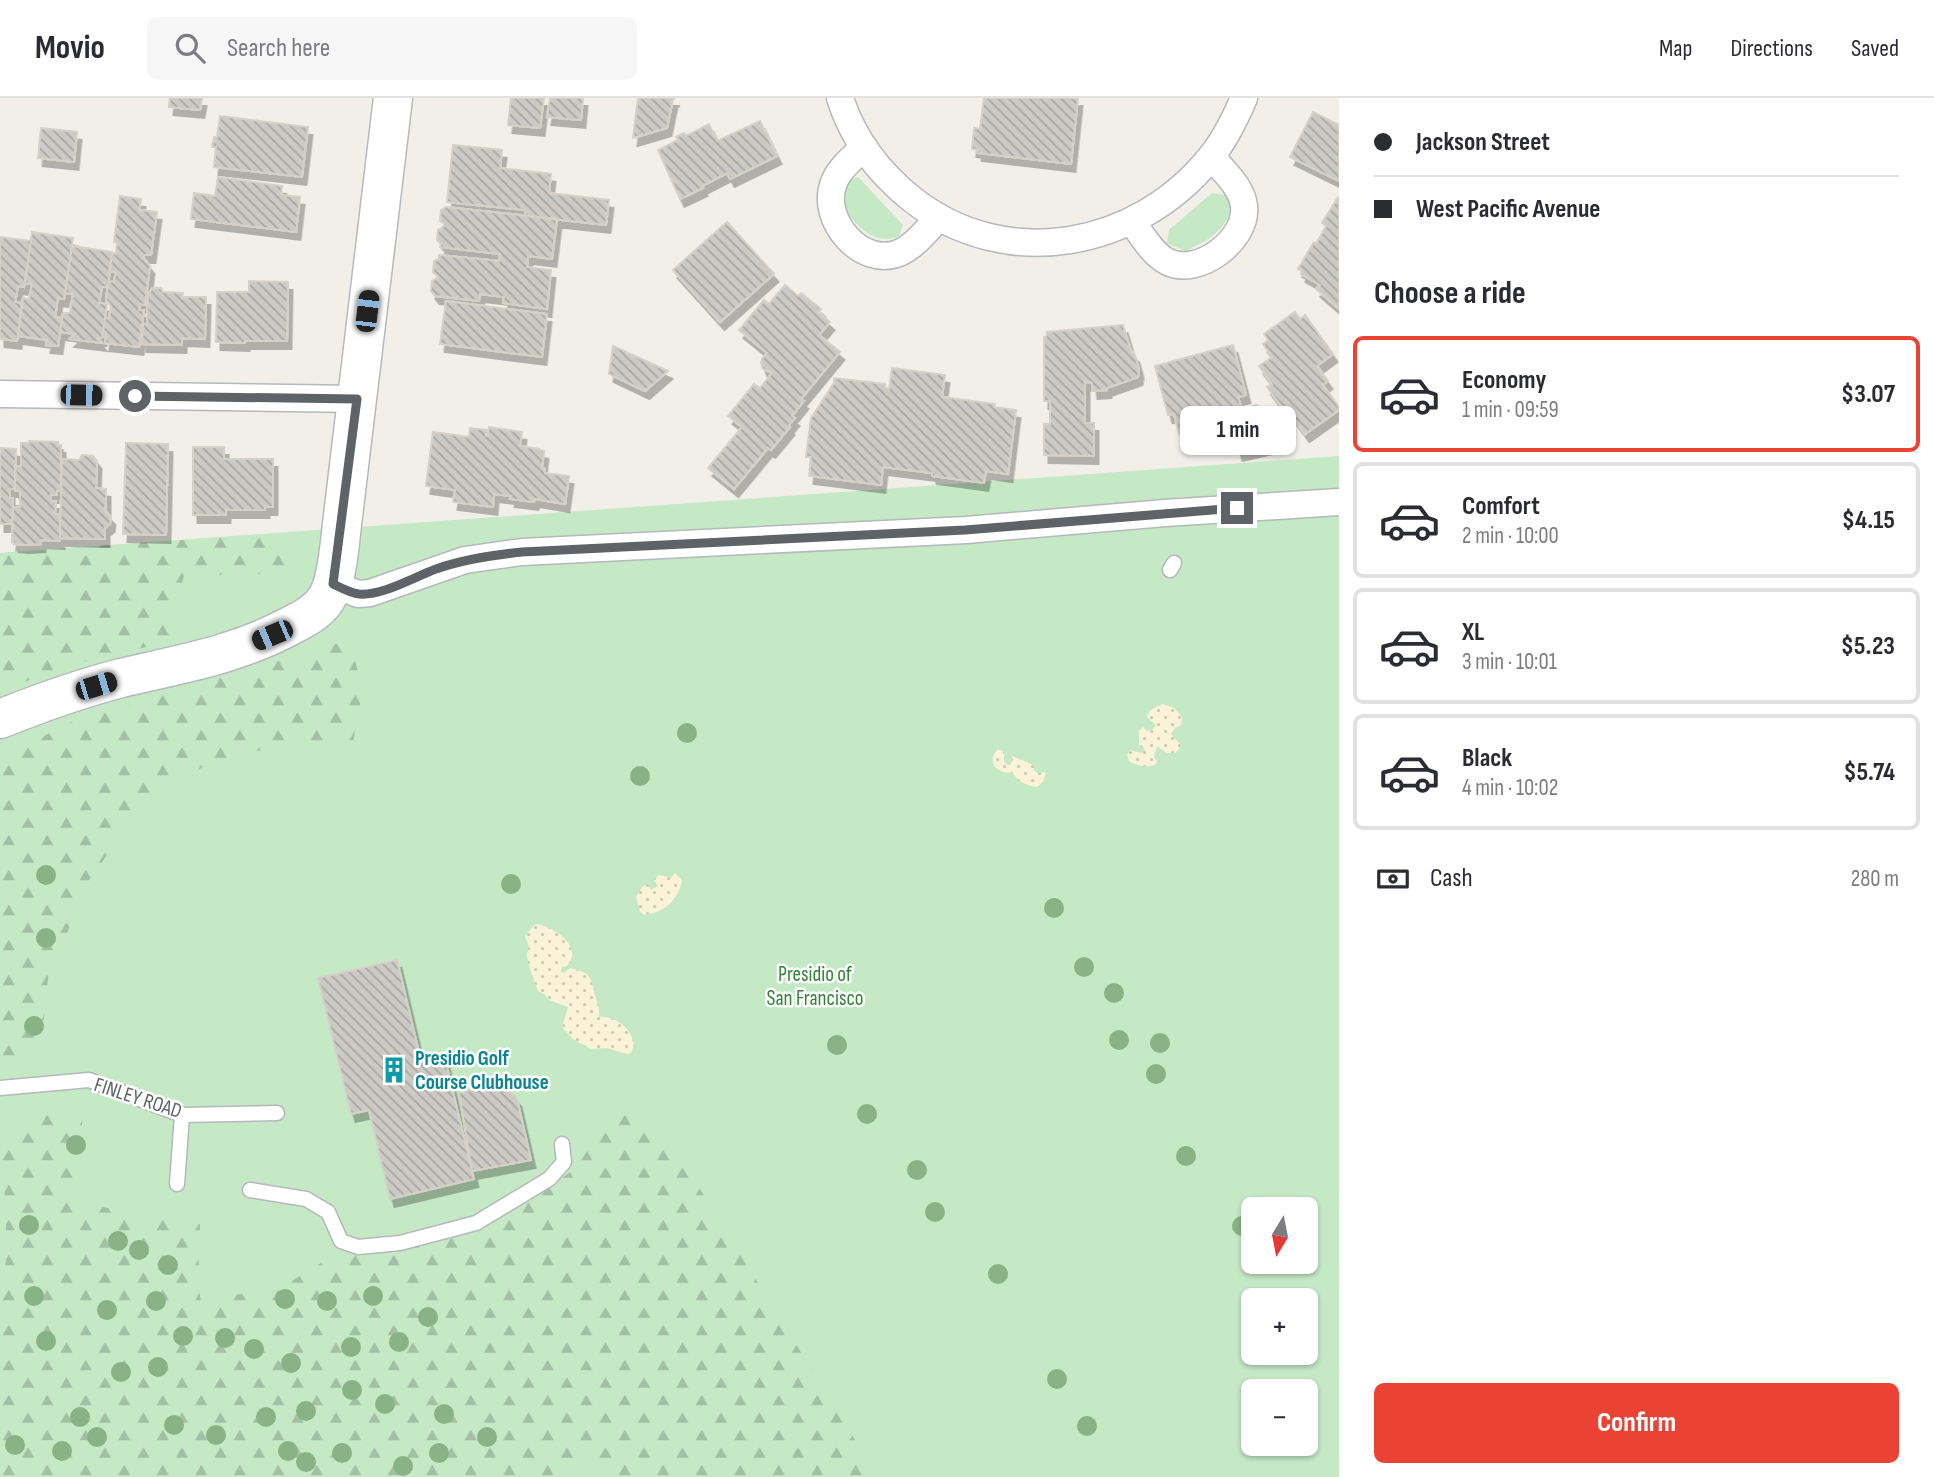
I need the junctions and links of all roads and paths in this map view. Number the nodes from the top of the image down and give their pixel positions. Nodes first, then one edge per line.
1 (393, 98) edge
2 (840, 98) edge
3 (1244, 98) edge
4 (864, 147) junction
5 (1212, 157) junction
6 (939, 217) junction
7 (1132, 222) junction
8 (0, 394) edge
9 (357, 399) junction
10 (1339, 502) edge
11 (333, 584) junction
12 (0, 719) edge
13 (0, 1088) edge
14 (277, 1113) dead end
15 (183, 1115) junction
16 (562, 1144) dead end
17 (177, 1184) dead end
18 (250, 1190) dead end

1 - 9 street
2 - 4 street
3 - 5 street
4 - 6 street
4 - 6 street
5 - 7 street
5 - 7 street
6 - 7 street
8 - 9 street
9 - 11 street
10 - 11 street
11 - 12 street
13 - 15 lane, FINLEY ROAD
14 - 15 lane, FINLEY ROAD
15 - 17 lane
16 - 18 lane

